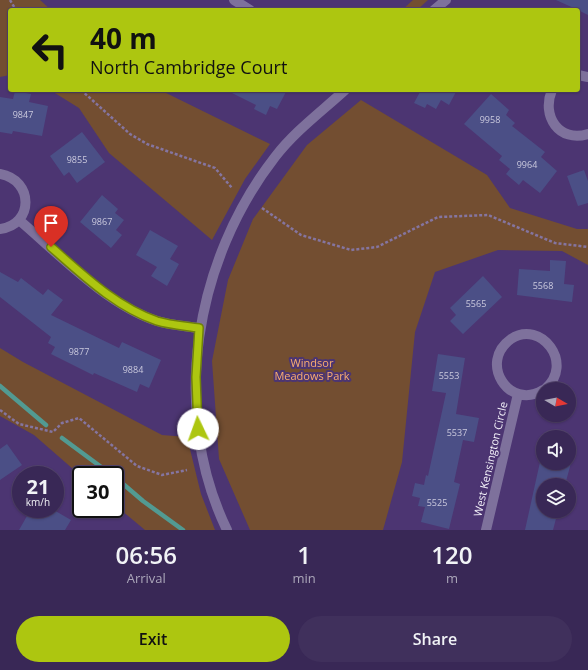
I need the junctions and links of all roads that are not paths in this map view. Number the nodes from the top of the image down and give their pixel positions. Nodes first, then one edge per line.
1 (234, 0) edge
2 (247, 8) edge
3 (341, 92) edge
4 (551, 92) edge
5 (588, 134) edge
6 (0, 174) edge
7 (19, 220) junction
8 (0, 229) edge
9 (199, 328) junction
10 (552, 382) edge
11 (536, 393) edge
12 (518, 394) junction
13 (227, 530) edge
14 (486, 530) edge

1 - 2 street
3 - 9 street
4 - 5 street
6 - 7 street
7 - 8 street
7 - 9 street
9 - 13 street
10 - 12 street, West Kensington Circle
11 - 12 street, West Kensington Circle
12 - 14 street, West Kensington Circle

